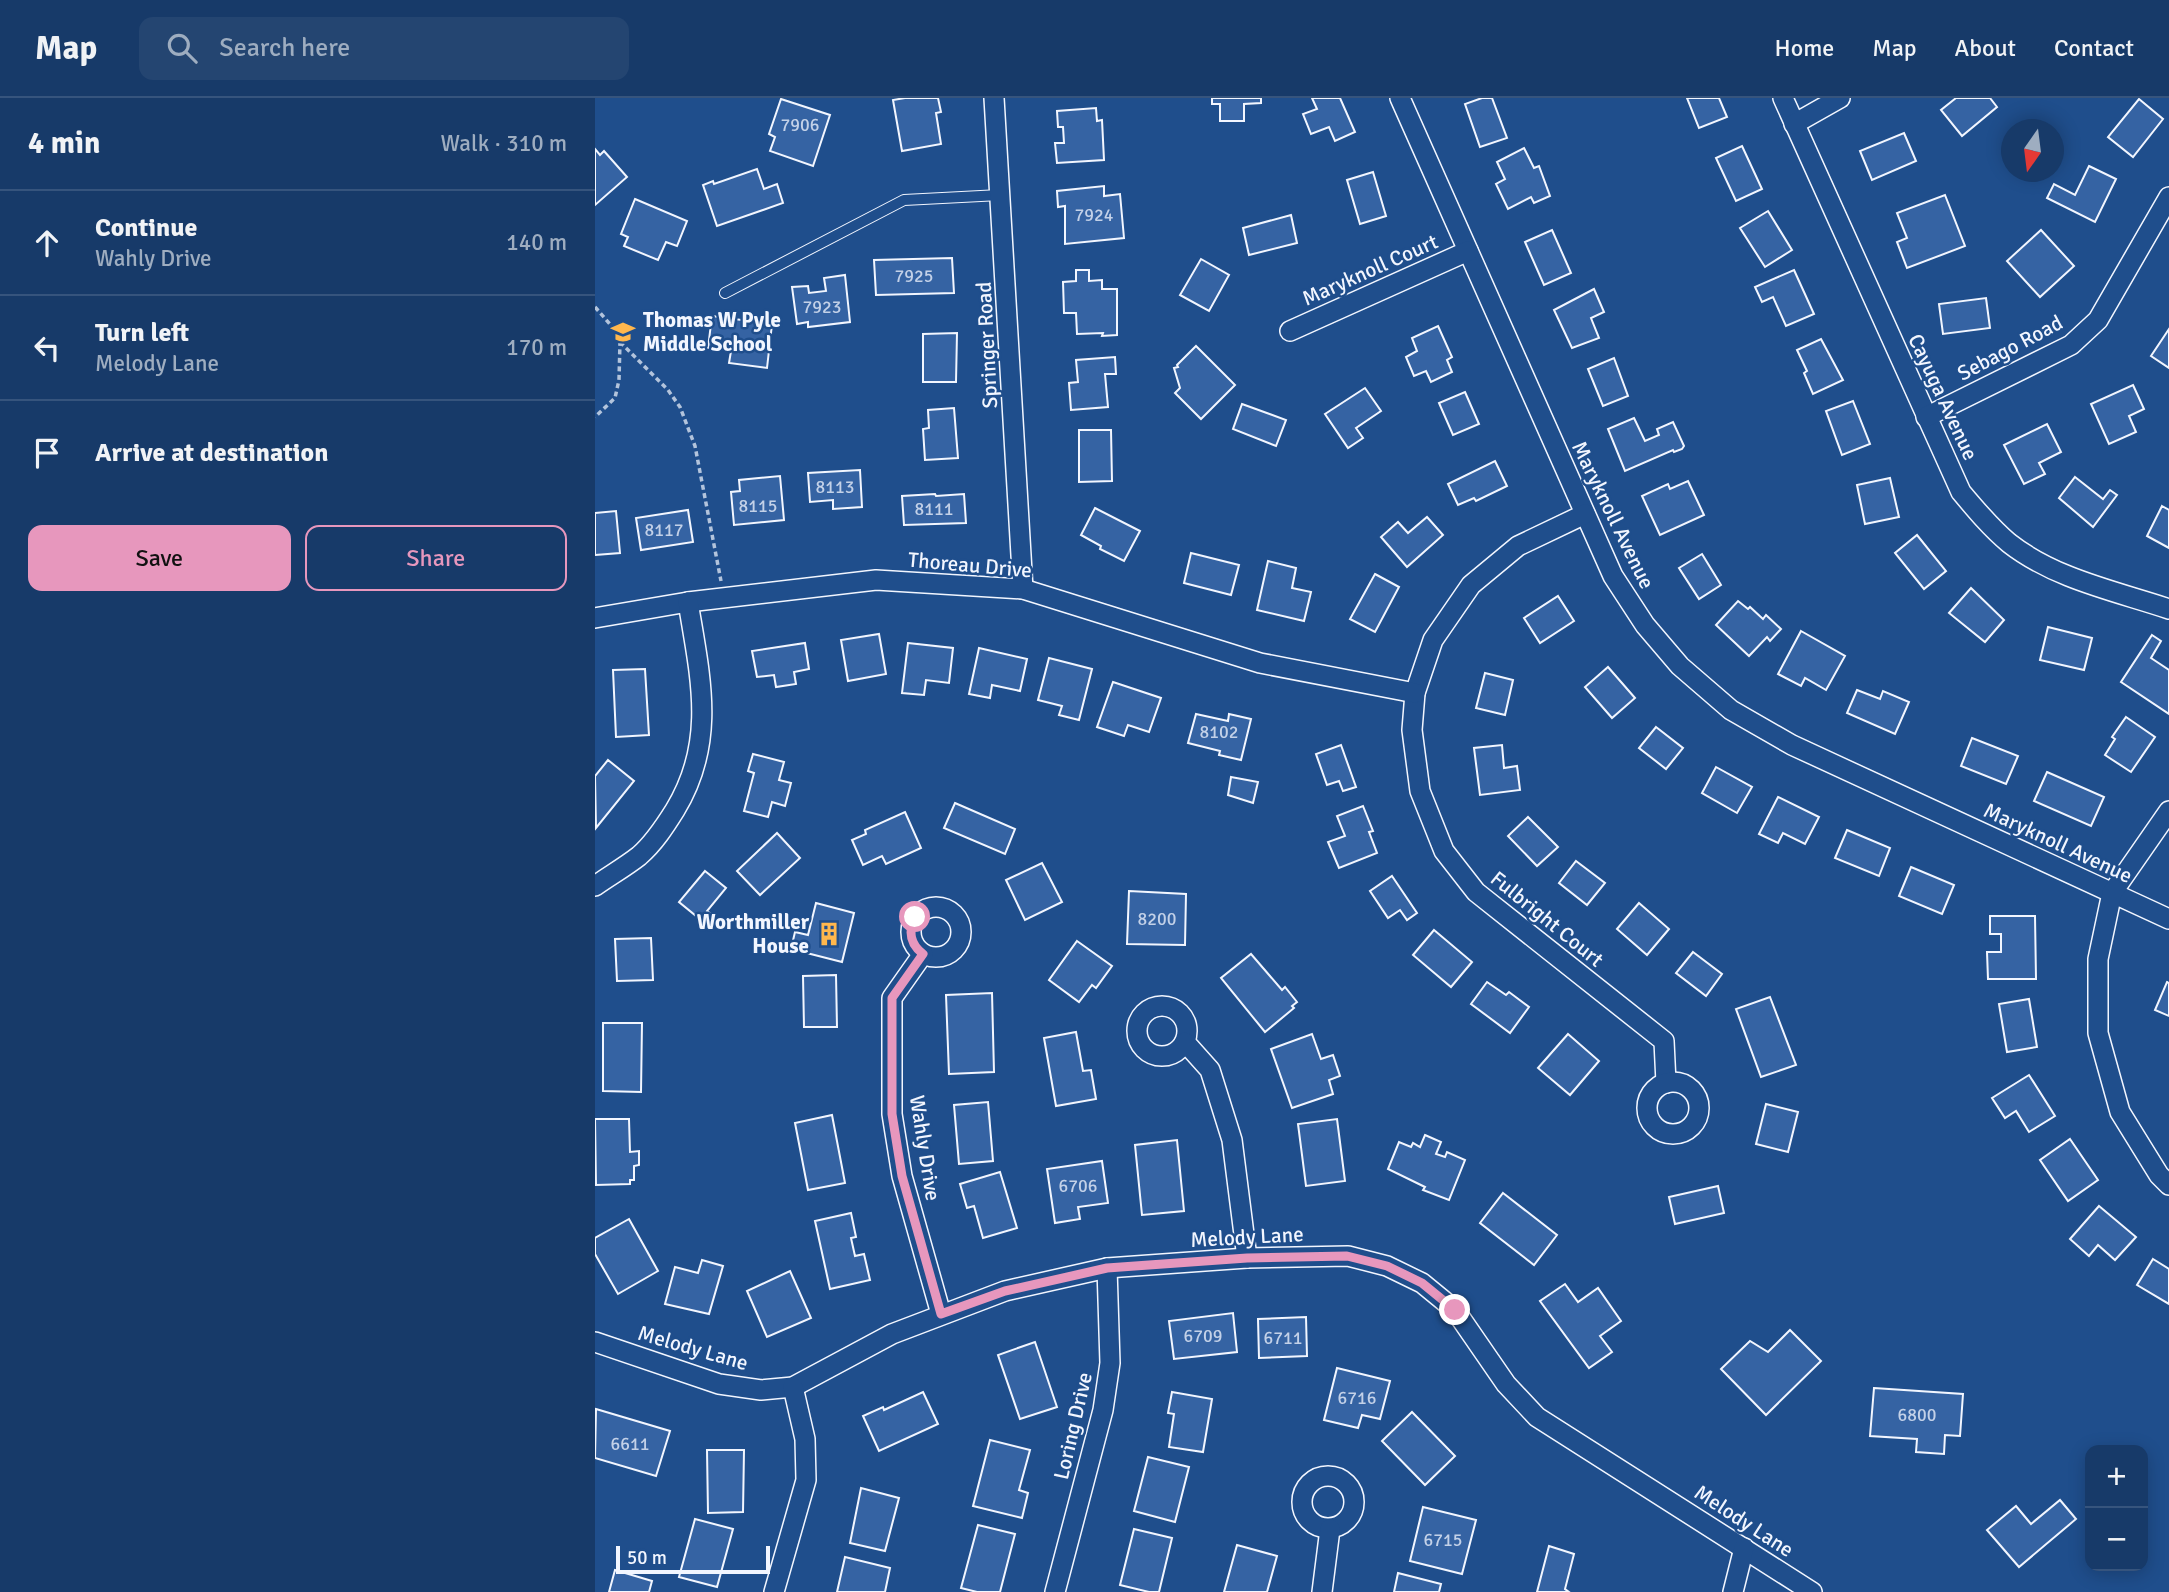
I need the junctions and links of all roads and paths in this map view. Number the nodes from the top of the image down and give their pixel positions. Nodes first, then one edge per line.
1 (994, 98) edge
2 (1400, 98) edge
3 (1783, 98) edge
4 (1840, 98) edge
5 (1794, 124) junction
6 (1001, 195) junction
7 (2169, 197) edge
8 (1468, 251) junction
9 (725, 293) dead end
10 (595, 307) edge
11 (1290, 331) dead end
12 (621, 342) junction
13 (595, 417) edge
14 (1926, 417) junction
15 (1585, 514) junction
16 (1023, 589) junction
17 (724, 598) junction
18 (688, 602) junction
19 (2169, 609) edge
20 (595, 618) edge
21 (1415, 693) junction
22 (2169, 811) edge
23 (595, 886) edge
24 (2112, 893) junction
25 (2169, 919) edge
26 (923, 954) dead end
27 (1185, 1042) dead end
28 (1666, 1083) dead end
29 (2169, 1185) edge
30 (1247, 1258) junction
31 (1107, 1268) junction
32 (941, 1314) junction
33 (595, 1342) edge
34 (793, 1387) junction
35 (1330, 1529) dead end
36 (1744, 1548) junction
37 (774, 1592) edge
38 (1055, 1592) edge
39 (1322, 1592) edge
40 (1733, 1592) edge
41 (1812, 1592) edge

1 - 6 street, Springer Road
2 - 8 street, Maryknoll Avenue
3 - 5 street, Cayuga Avenue
4 - 5 street
5 - 14 street, Cayuga Avenue
6 - 9 lane
6 - 16 street, Springer Road
7 - 14 street, Sebago Road
8 - 11 street, Maryknoll Court
8 - 15 street, Maryknoll Avenue
10 - 12 path
12 - 13 path
12 - 17 path
14 - 19 street, Cayuga Avenue
15 - 21 street, Fulbright Court
15 - 24 street, Maryknoll Avenue
16 - 17 street, Thoreau Drive
16 - 21 street, Thoreau Drive
17 - 18 street, Thoreau Drive
18 - 20 street, Thoreau Drive
18 - 23 street
21 - 28 street, Fulbright Court
22 - 24 street
24 - 25 street, Maryknoll Avenue
24 - 29 street
26 - 32 street, Wahly Drive
27 - 30 street
30 - 31 street, Melody Lane
30 - 36 street, Melody Lane
31 - 32 street, Melody Lane
31 - 38 street, Loring Drive
32 - 34 street, Melody Lane
33 - 34 street, Melody Lane
34 - 37 street
35 - 39 street
36 - 40 street
36 - 41 street, Melody Lane

